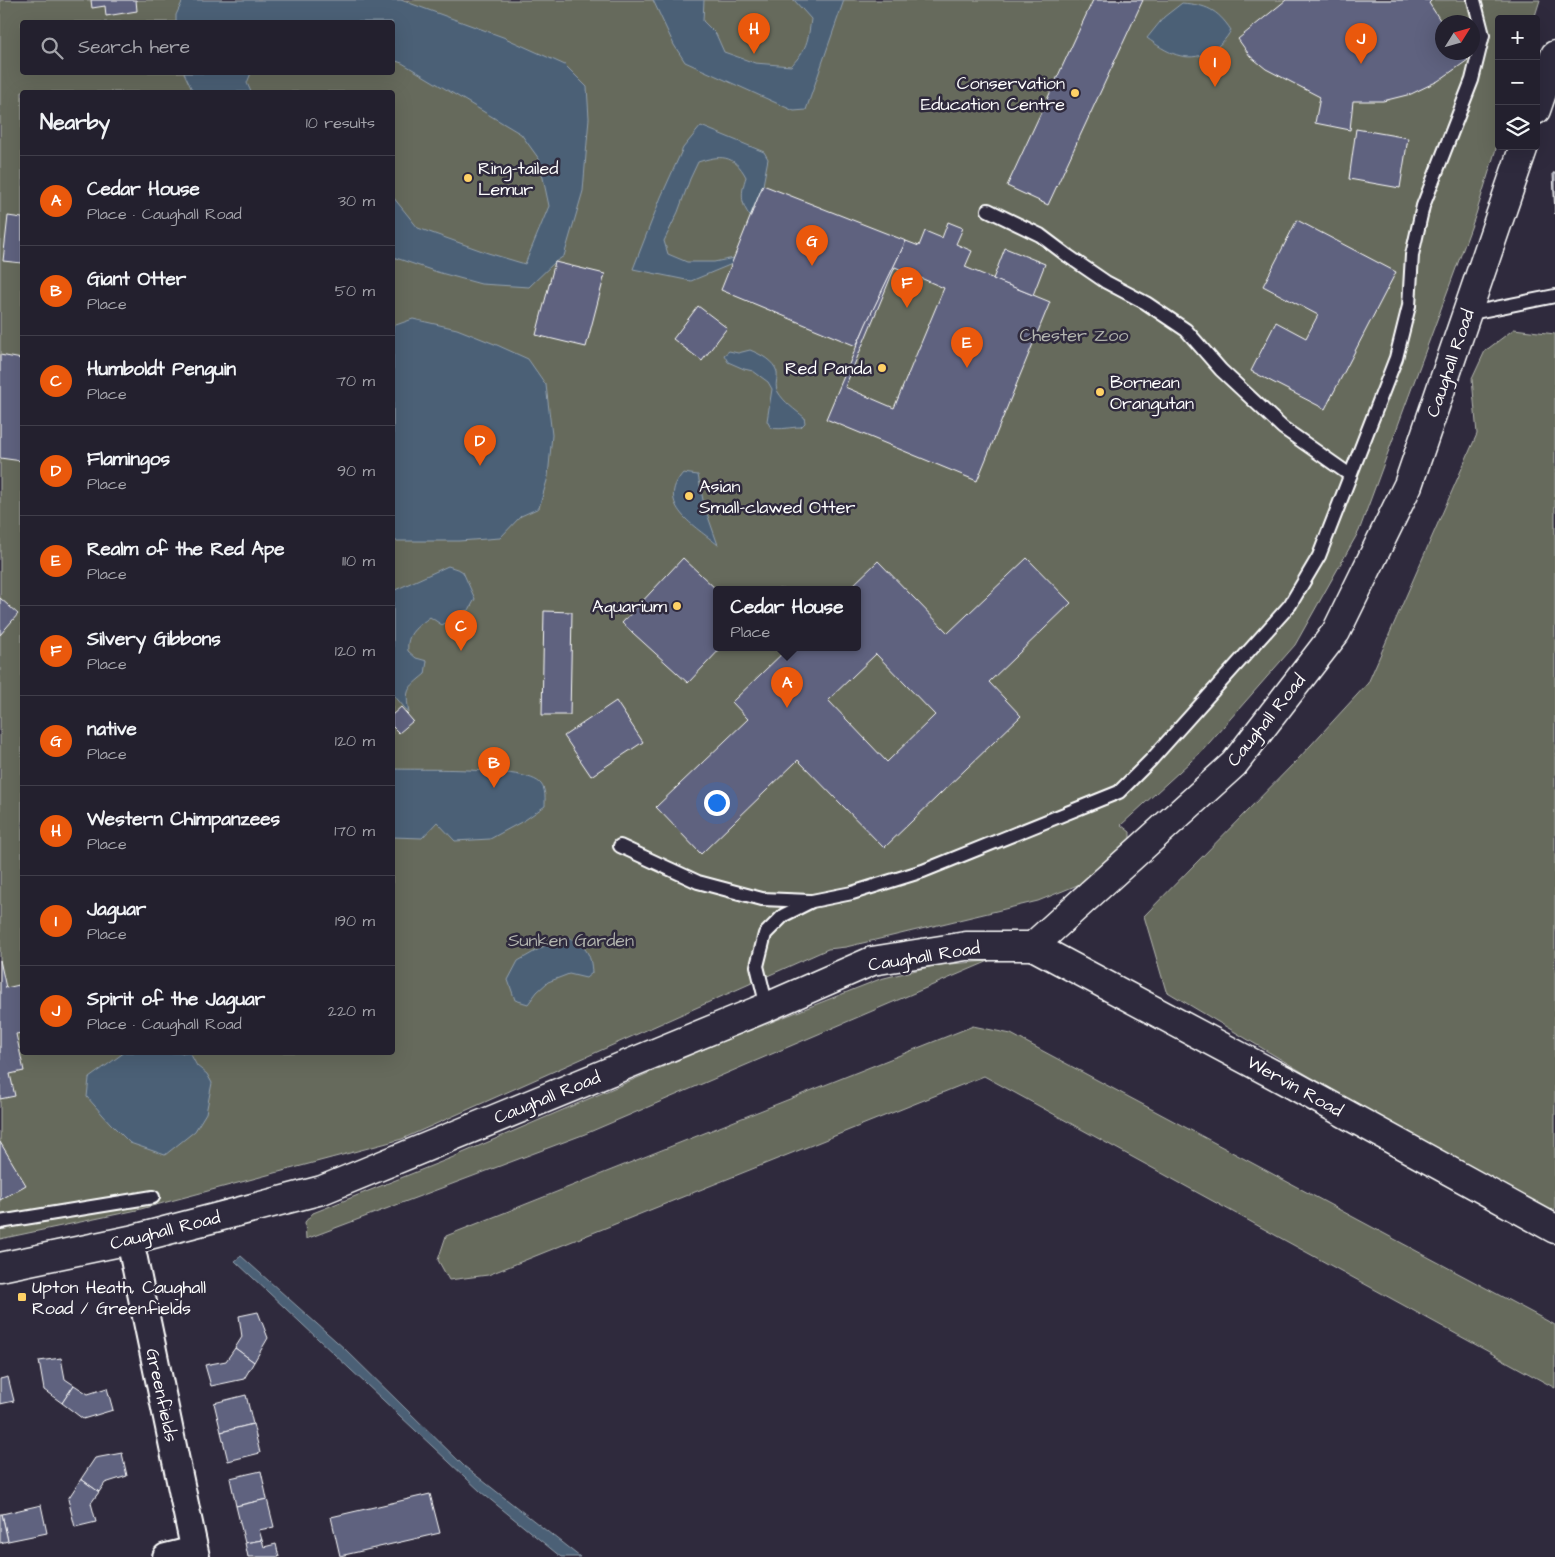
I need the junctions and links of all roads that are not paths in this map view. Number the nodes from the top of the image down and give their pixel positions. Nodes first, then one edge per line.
1 (1474, 0) edge
2 (1555, 55) edge
3 (1538, 105) edge
4 (1523, 150) edge
5 (988, 210) dead end
6 (1555, 296) edge
7 (1466, 314) junction
8 (1350, 475) junction
9 (620, 846) dead end
10 (812, 901) junction
11 (1033, 946) junction
12 (767, 1007) junction
13 (153, 1197) dead end
14 (0, 1222) edge
15 (1555, 1229) edge
16 (130, 1240) junction
17 (0, 1267) edge
18 (195, 1554) edge
19 (166, 1557) edge

1 - 8 lane
2 - 3 street
4 - 7 street, Caughall Road
5 - 8 lane
6 - 7 lane
7 - 11 street, Caughall Road
8 - 10 lane
9 - 10 lane
10 - 12 lane
11 - 12 street, Caughall Road
11 - 15 street, Wervin Road
12 - 16 street, Caughall Road
13 - 14 lane
16 - 17 street, Caughall Road
16 - 18 street, Greenfields
18 - 19 street, Greenfields

